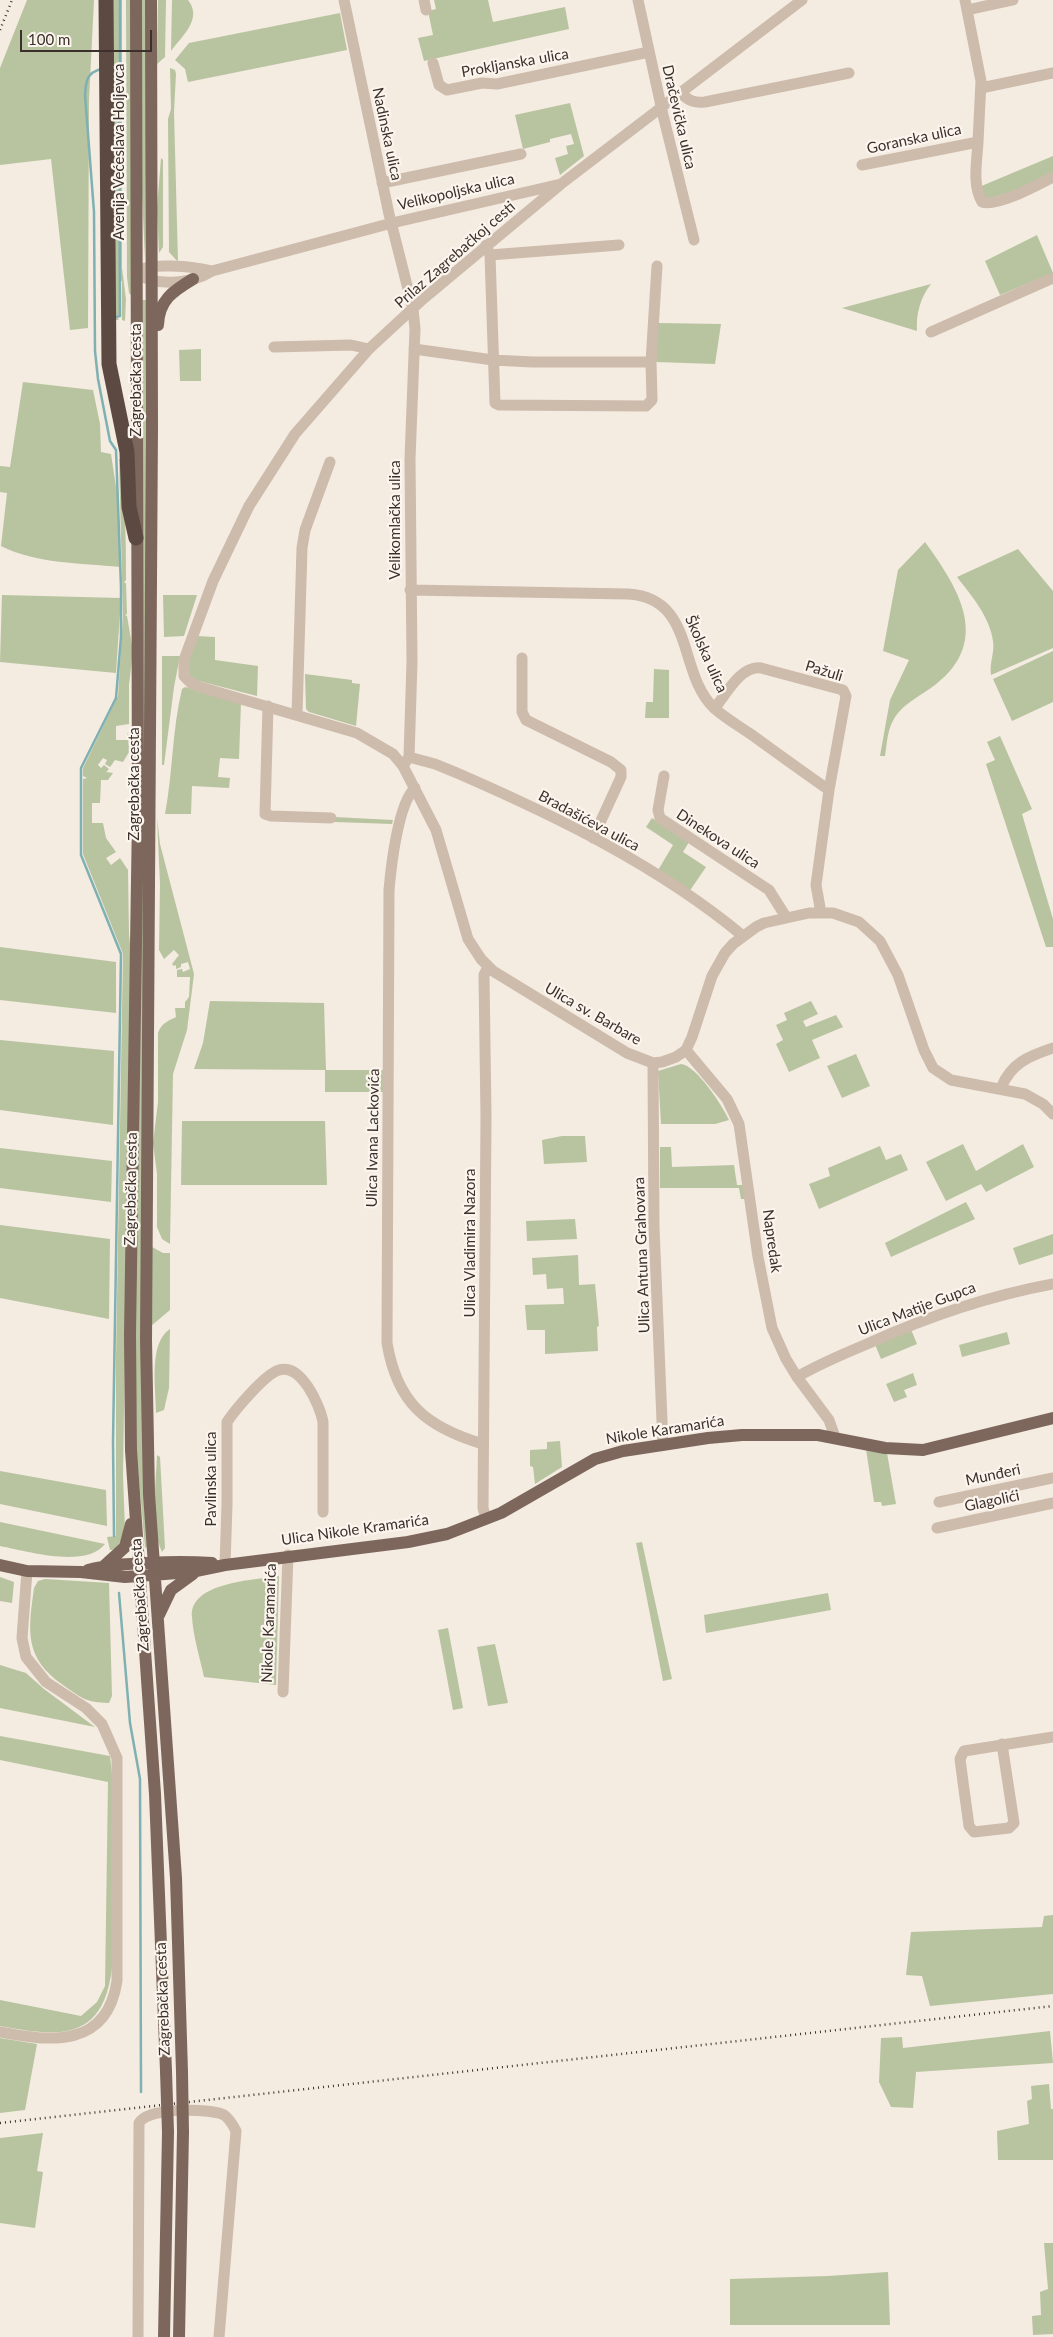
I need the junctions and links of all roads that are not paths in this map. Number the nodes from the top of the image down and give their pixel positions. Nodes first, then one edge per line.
1 (106, 0) edge
2 (136, 0) edge
3 (151, 0) edge
4 (344, 0) edge
5 (638, 0) edge
6 (802, 0) edge
7 (1013, 0) edge
8 (966, 5) edge
9 (649, 52) junction
10 (433, 64) dead end
11 (849, 73) dead end
12 (1053, 73) edge
13 (981, 88) junction
14 (681, 93) junction
15 (661, 108) junction
16 (978, 142) junction
17 (521, 154) dead end
18 (862, 165) dead end
19 (1053, 178) edge
20 (382, 183) junction
21 (561, 184) junction
22 (392, 223) junction
23 (694, 240) dead end
24 (619, 244) dead end
25 (488, 250) junction
26 (151, 266) junction
27 (657, 266) dead end
28 (212, 271) junction
29 (135, 273) junction
30 (404, 274) joint
31 (1053, 278) edge
32 (193, 279) junction
33 (151, 280) junction
34 (412, 309) junction
35 (931, 332) dead end
36 (274, 347) dead end
37 (414, 349) junction
38 (369, 350) junction
39 (152, 352) junction
40 (493, 360) junction
41 (651, 362) junction
42 (330, 462) dead end
43 (136, 538) junction
44 (410, 590) junction
45 (522, 658) dead end
46 (184, 676) joint
47 (268, 706) junction
48 (715, 708) junction
49 (297, 714) junction
50 (406, 762) junction
51 (664, 776) dead end
52 (415, 788) junction
53 (829, 790) junction
54 (331, 818) dead end
55 (593, 838) junction
56 (821, 912) junction
57 (786, 917) junction
58 (743, 936) junction
59 (488, 967) junction
60 (1053, 1048) edge
61 (686, 1050) junction
62 (652, 1063) junction
63 (1001, 1088) junction
64 (1053, 1114) edge
65 (1053, 1284) edge
66 (798, 1378) junction
67 (1053, 1418) edge
68 (835, 1437) junction
69 (483, 1444) junction
70 (663, 1445) junction
71 (1053, 1478) edge
72 (939, 1502) dead end
73 (1053, 1503) edge
74 (323, 1512) dead end
75 (134, 1517) junction
76 (486, 1519) junction
77 (937, 1528) dead end
78 (288, 1555) junction
79 (225, 1564) junction
80 (0, 1565) edge
81 (102, 1567) junction
82 (154, 1570) junction
83 (27, 1571) junction
84 (138, 1571) junction
85 (199, 1571) junction
86 (81, 1572) junction
87 (158, 1617) junction
88 (282, 1692) dead end
89 (1053, 1736) edge
90 (1002, 1744) junction
91 (0, 2032) edge
92 (138, 2337) edge
93 (164, 2337) edge
94 (180, 2337) edge
95 (219, 2337) edge

1 - 43 highway
2 - 29 main road, Avenija Većeslava Holjevca
3 - 26 main road, Avenija Većeslava Holjevca
4 - 20 street, Nadinska ulica
5 - 9 street, Dračevička ulica
6 - 14 street, Velikopoljska ulica
7 - 8 street
8 - 13 street, Goranska ulica
9 - 10 street, Prokljanska ulica
9 - 15 street, Dračevička ulica
11 - 14 street
12 - 13 street
13 - 16 street, Goranska ulica
14 - 15 street, Velikopoljska ulica
15 - 21 street, Velikopoljska ulica
15 - 23 street, Dračevička ulica
16 - 18 street, Goranska ulica
16 - 19 street
17 - 20 street
20 - 22 street, Nadinska ulica
21 - 22 street, Velikopoljska ulica
21 - 25 street, Prilaz Zagrebačkoj cesti
22 - 28 street, Velikopoljska ulica
22 - 30 street, Nadinska ulica
24 - 25 street, Prilaz Zagrebačkoj cesti
25 - 34 street, Prilaz Zagrebačkoj cesti
25 - 40 street
26 - 28 street, Velikopoljska ulica
26 - 29 street, Velikopoljska ulica
26 - 33 main road, Zagrebačka cesta
27 - 41 street
28 - 32 street, Velikopoljska ulica
29 - 33 street, Velikopoljska ulica
29 - 43 main road, Zagrebačka cesta
30 - 34 street, Velikomlačka ulica
31 - 35 street
32 - 33 street, Velikopoljska ulica
32 - 39 main road
33 - 39 main road, Zagrebačka cesta
34 - 37 street, Velikomlačka ulica
34 - 38 street, Prilaz Zagrebačkoj cesti
36 - 38 street
37 - 40 street
37 - 44 street, Velikomlačka ulica
38 - 46 street, Prilaz Zagrebačkoj cesti
39 - 82 main road, Zagrebačka cesta
40 - 41 street
40 - 41 street
42 - 49 street
43 - 75 main road, Zagrebačka cesta
44 - 48 street, Školska ulica
44 - 50 street, Velikomlačka ulica
45 - 55 street
46 - 47 street, Ulica sv. Barbare
47 - 49 street, Ulica sv. Barbare
47 - 54 street
48 - 53 street, Školska ulica
48 - 53 street, Pažuli
49 - 50 street, Ulica sv. Barbare
50 - 52 street, Ulica sv. Barbare
50 - 55 street, Bradašićeva ulica
51 - 57 street, Dinekova ulica
52 - 59 street, Ulica sv. Barbare
52 - 69 street, Ulica Ivana Lackovića
53 - 56 street
55 - 58 street, Bradašićeva ulica
56 - 57 street
56 - 63 street
57 - 58 street
58 - 61 street
59 - 62 street, Ulica sv. Barbare
59 - 69 street, Ulica Vladimira Nazora
60 - 63 street
61 - 62 street, Ulica sv. Barbare
61 - 66 street, Napredak
62 - 70 street, Ulica Antuna Grahovara
63 - 64 street
65 - 66 street, Ulica Matije Gupca
66 - 68 street, Napredak
67 - 68 main road, Nikole Karamarića
68 - 70 main road, Nikole Karamarića
69 - 76 street, Ulica Vladimira Nazora
70 - 76 main road, Nikole Karamarića
71 - 72 street, Munđeri
73 - 77 street, Glagolići
74 - 79 street, Pavlinska ulica
75 - 81 main road
75 - 84 main road, Zagrebačka cesta
76 - 78 main road, Ulica Nikole Kramarića
78 - 79 main road, Ulica Nikole Kramarića
78 - 88 street, Nikole Karamarića
79 - 82 main road, Ulica Nikole Kramarića
79 - 85 main road, Ulica Nikole Kramarića
80 - 83 main road
81 - 84 main road
81 - 86 main road
82 - 84 main road
82 - 85 main road, Ulica Nikole Kramarića
82 - 87 main road, Zagrebačka cesta
83 - 86 main road
83 - 91 street
84 - 86 main road
84 - 93 main road, Zagrebačka cesta, bridge
85 - 87 main road
87 - 94 main road, Zagrebačka cesta, bridge
89 - 90 street
90 - 90 street
92 - 95 street

